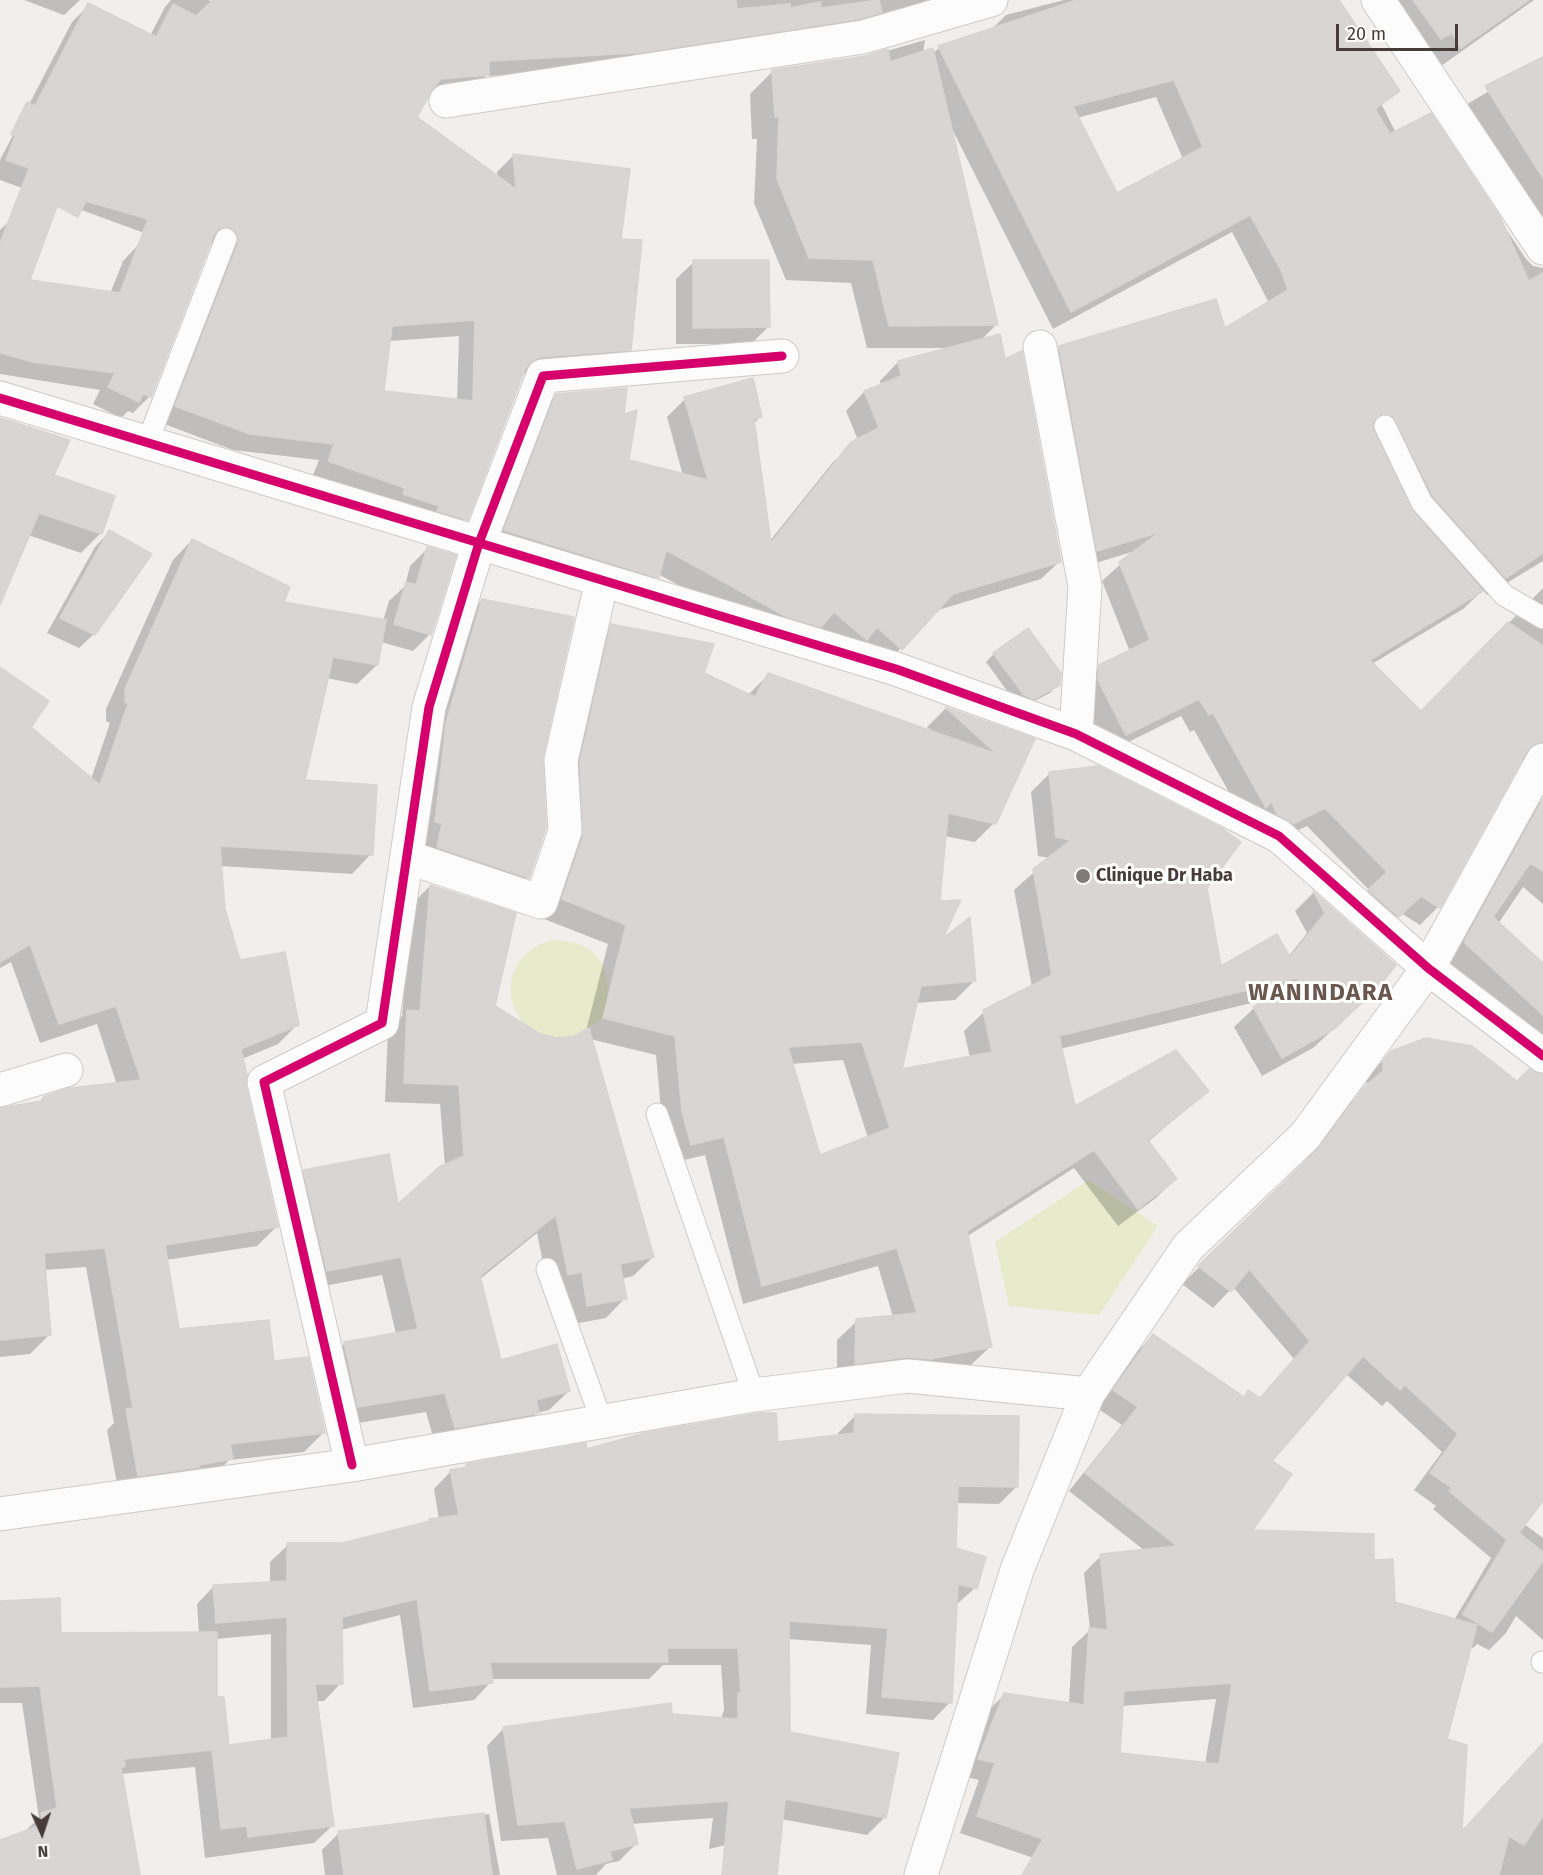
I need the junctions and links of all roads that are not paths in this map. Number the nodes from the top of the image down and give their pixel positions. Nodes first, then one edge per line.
1 (991, 0) edge
2 (1378, 0) edge
3 (446, 101) dead end
4 (226, 239) dead end
5 (1543, 248) edge
6 (1040, 347) dead end
7 (782, 356) dead end
8 (0, 398) edge
9 (1386, 426) dead end
10 (147, 443) junction
11 (479, 543) junction
12 (602, 580) junction
13 (1543, 618) edge
14 (1076, 734) junction
15 (1543, 760) edge
16 (407, 857) junction
17 (1428, 968) junction
18 (1543, 1056) edge
19 (66, 1070) dead end
20 (0, 1090) edge
21 (657, 1114) dead end
22 (547, 1269) dead end
23 (1088, 1394) junction
24 (754, 1395) junction
25 (602, 1422) junction
26 (351, 1466) junction
27 (0, 1514) edge
28 (921, 1875) edge

1 - 3 street
2 - 5 street
4 - 10 lane
6 - 14 street
7 - 11 street
8 - 10 street
9 - 13 lane
10 - 11 street
11 - 12 street
11 - 16 street
12 - 14 street
12 - 16 street
14 - 17 street
15 - 17 street
16 - 26 street
17 - 18 street
17 - 23 street
19 - 20 street
21 - 24 lane
22 - 25 lane
23 - 24 street
23 - 28 street
24 - 25 street
25 - 26 street
26 - 27 street

